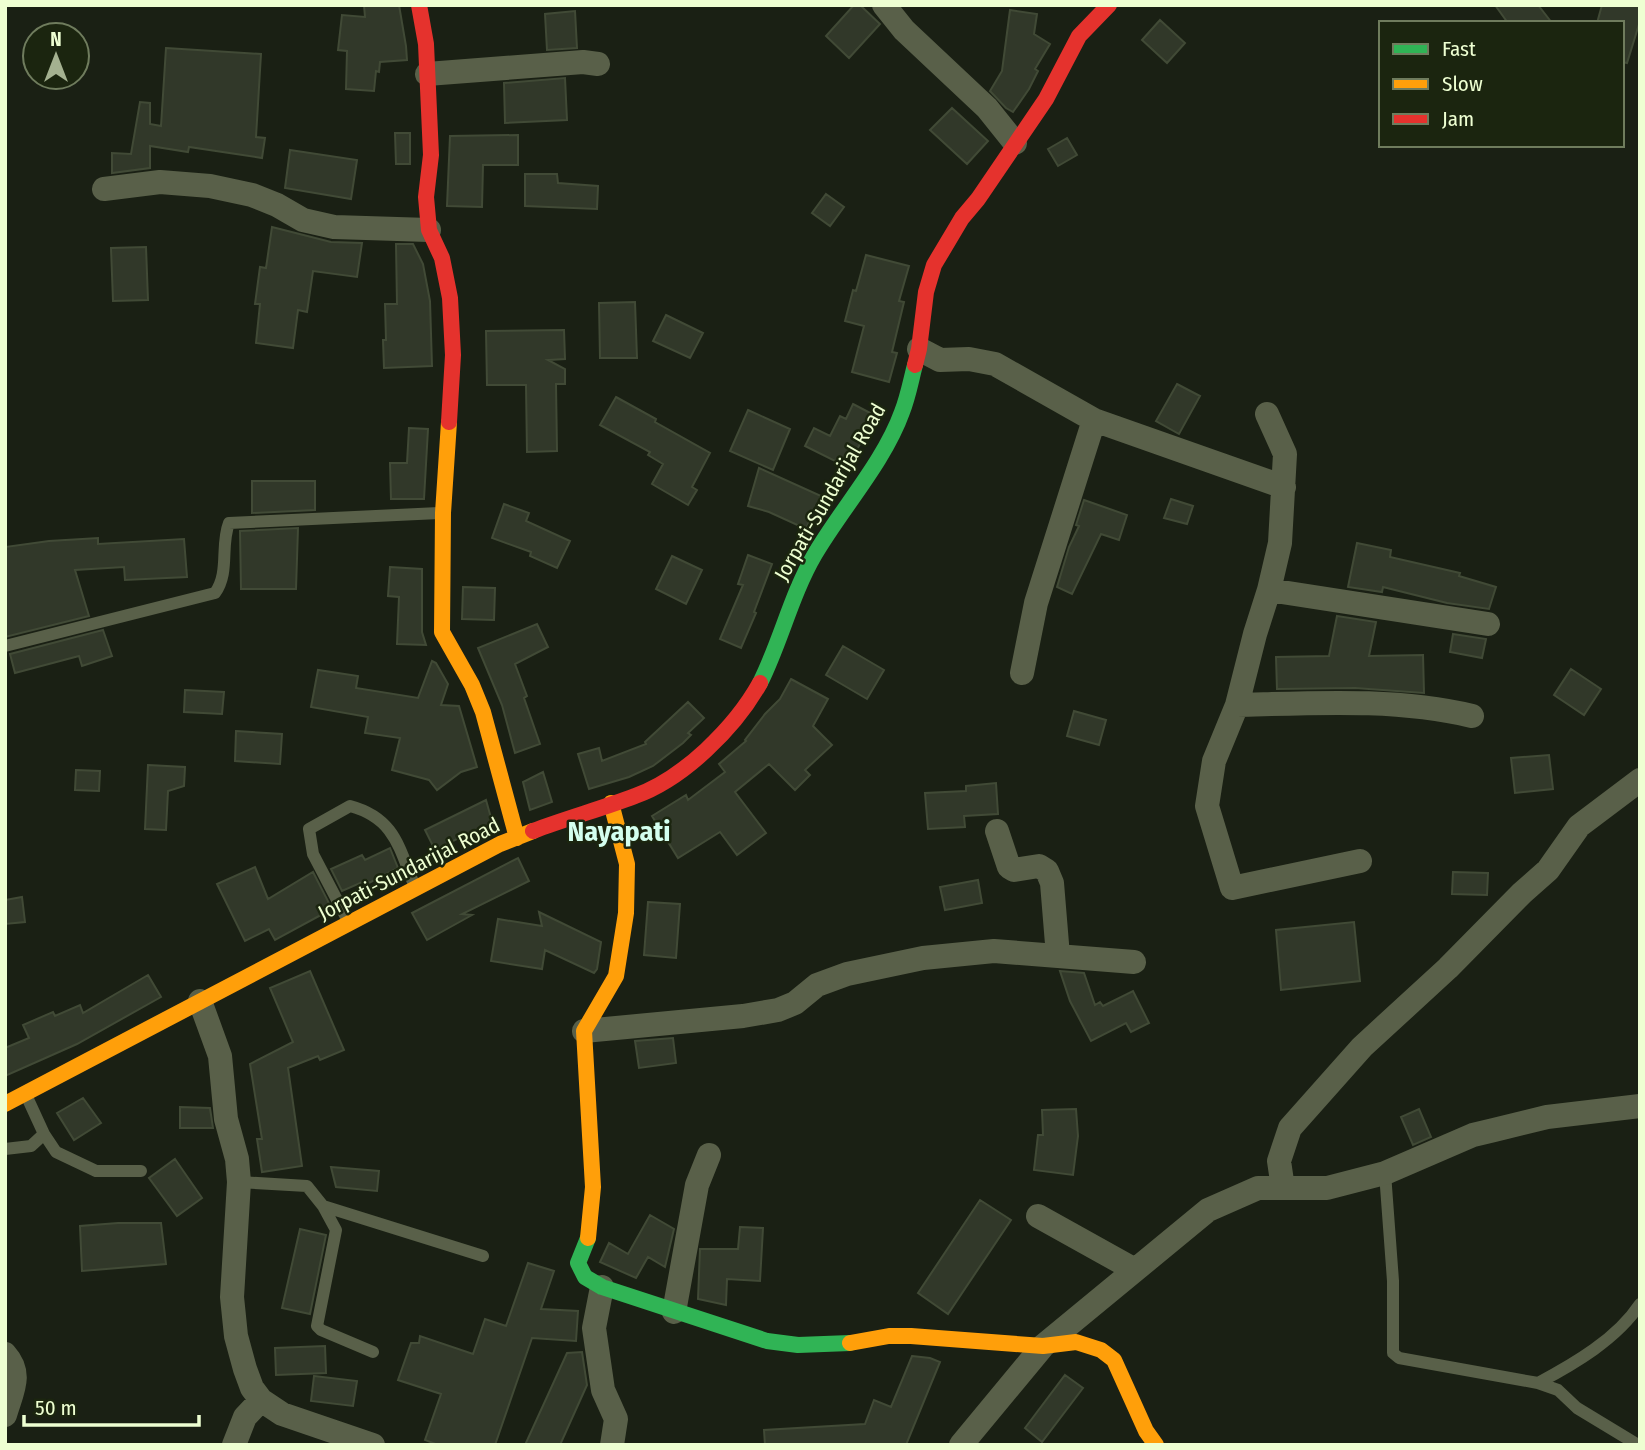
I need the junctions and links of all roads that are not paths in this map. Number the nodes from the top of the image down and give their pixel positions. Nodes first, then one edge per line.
1 (419, 5) edge
2 (884, 5) edge
3 (1109, 5) edge
4 (598, 64) dead end
5 (427, 74) junction
6 (1015, 144) junction
7 (104, 189) dead end
8 (429, 230) junction
9 (919, 349) junction
10 (1267, 414) dead end
11 (1094, 420) junction
12 (1284, 487) junction
13 (443, 513) junction
14 (1269, 590) junction
15 (1488, 624) dead end
16 (5, 646) edge
17 (1022, 673) dead end
18 (1237, 705) junction
19 (1472, 716) dead end
20 (1640, 780) edge
21 (611, 803) junction
22 (998, 831) dead end
23 (517, 838) junction
24 (1360, 861) dead end
25 (415, 887) junction
26 (349, 922) junction
27 (1058, 956) junction
28 (1135, 962) dead end
29 (200, 1001) junction
30 (584, 1031) junction
31 (25, 1093) junction
32 (5, 1104) edge
33 (1640, 1106) edge
34 (44, 1134) junction
35 (5, 1149) edge
36 (709, 1155) dead end
37 (141, 1171) dead end
38 (1385, 1173) junction
39 (239, 1181) junction
40 (1283, 1188) junction
41 (323, 1206) junction
42 (1038, 1216) dead end
43 (483, 1256) dead end
44 (1135, 1270) junction
45 (603, 1286) junction
46 (1640, 1304) edge
47 (674, 1312) junction
48 (1043, 1346) junction
49 (373, 1352) dead end
50 (5, 1354) edge
51 (1538, 1383) junction
52 (261, 1400) junction
53 (5, 1415) edge
54 (1146, 1440) edge
55 (234, 1445) edge
56 (373, 1445) edge
57 (612, 1445) edge
58 (961, 1445) edge
59 (1638, 1445) edge

1 - 5 street
2 - 6 street
3 - 6 street, Jorpati-Sundarijal Road
4 - 5 street
5 - 8 street
6 - 9 street, Jorpati-Sundarijal Road
7 - 8 street
8 - 13 street
9 - 11 street
9 - 21 street, Jorpati-Sundarijal Road
10 - 12 street
11 - 12 street
11 - 17 street
12 - 14 street
13 - 16 lane
13 - 23 street
14 - 15 street
14 - 18 street
18 - 19 street
18 - 24 street
20 - 40 street
21 - 23 street, Jorpati-Sundarijal Road
21 - 30 street
22 - 27 street
23 - 25 street, Jorpati-Sundarijal Road
25 - 26 street, Jorpati-Sundarijal Road
25 - 26 lane
26 - 29 street, Jorpati-Sundarijal Road
27 - 28 street
27 - 30 street
29 - 31 street, Jorpati-Sundarijal Road
29 - 39 street
30 - 45 street
31 - 32 street, Jorpati-Sundarijal Road
31 - 34 lane
33 - 38 street
34 - 35 lane
34 - 37 lane
36 - 47 street
38 - 40 street
38 - 51 lane
39 - 41 lane
39 - 52 street
40 - 44 street
41 - 43 lane
41 - 49 lane
42 - 44 street
44 - 48 street
45 - 47 street
45 - 57 street
46 - 51 lane
47 - 48 street
48 - 54 street
48 - 58 street
50 - 53 street
51 - 59 lane
52 - 55 street
52 - 56 street

